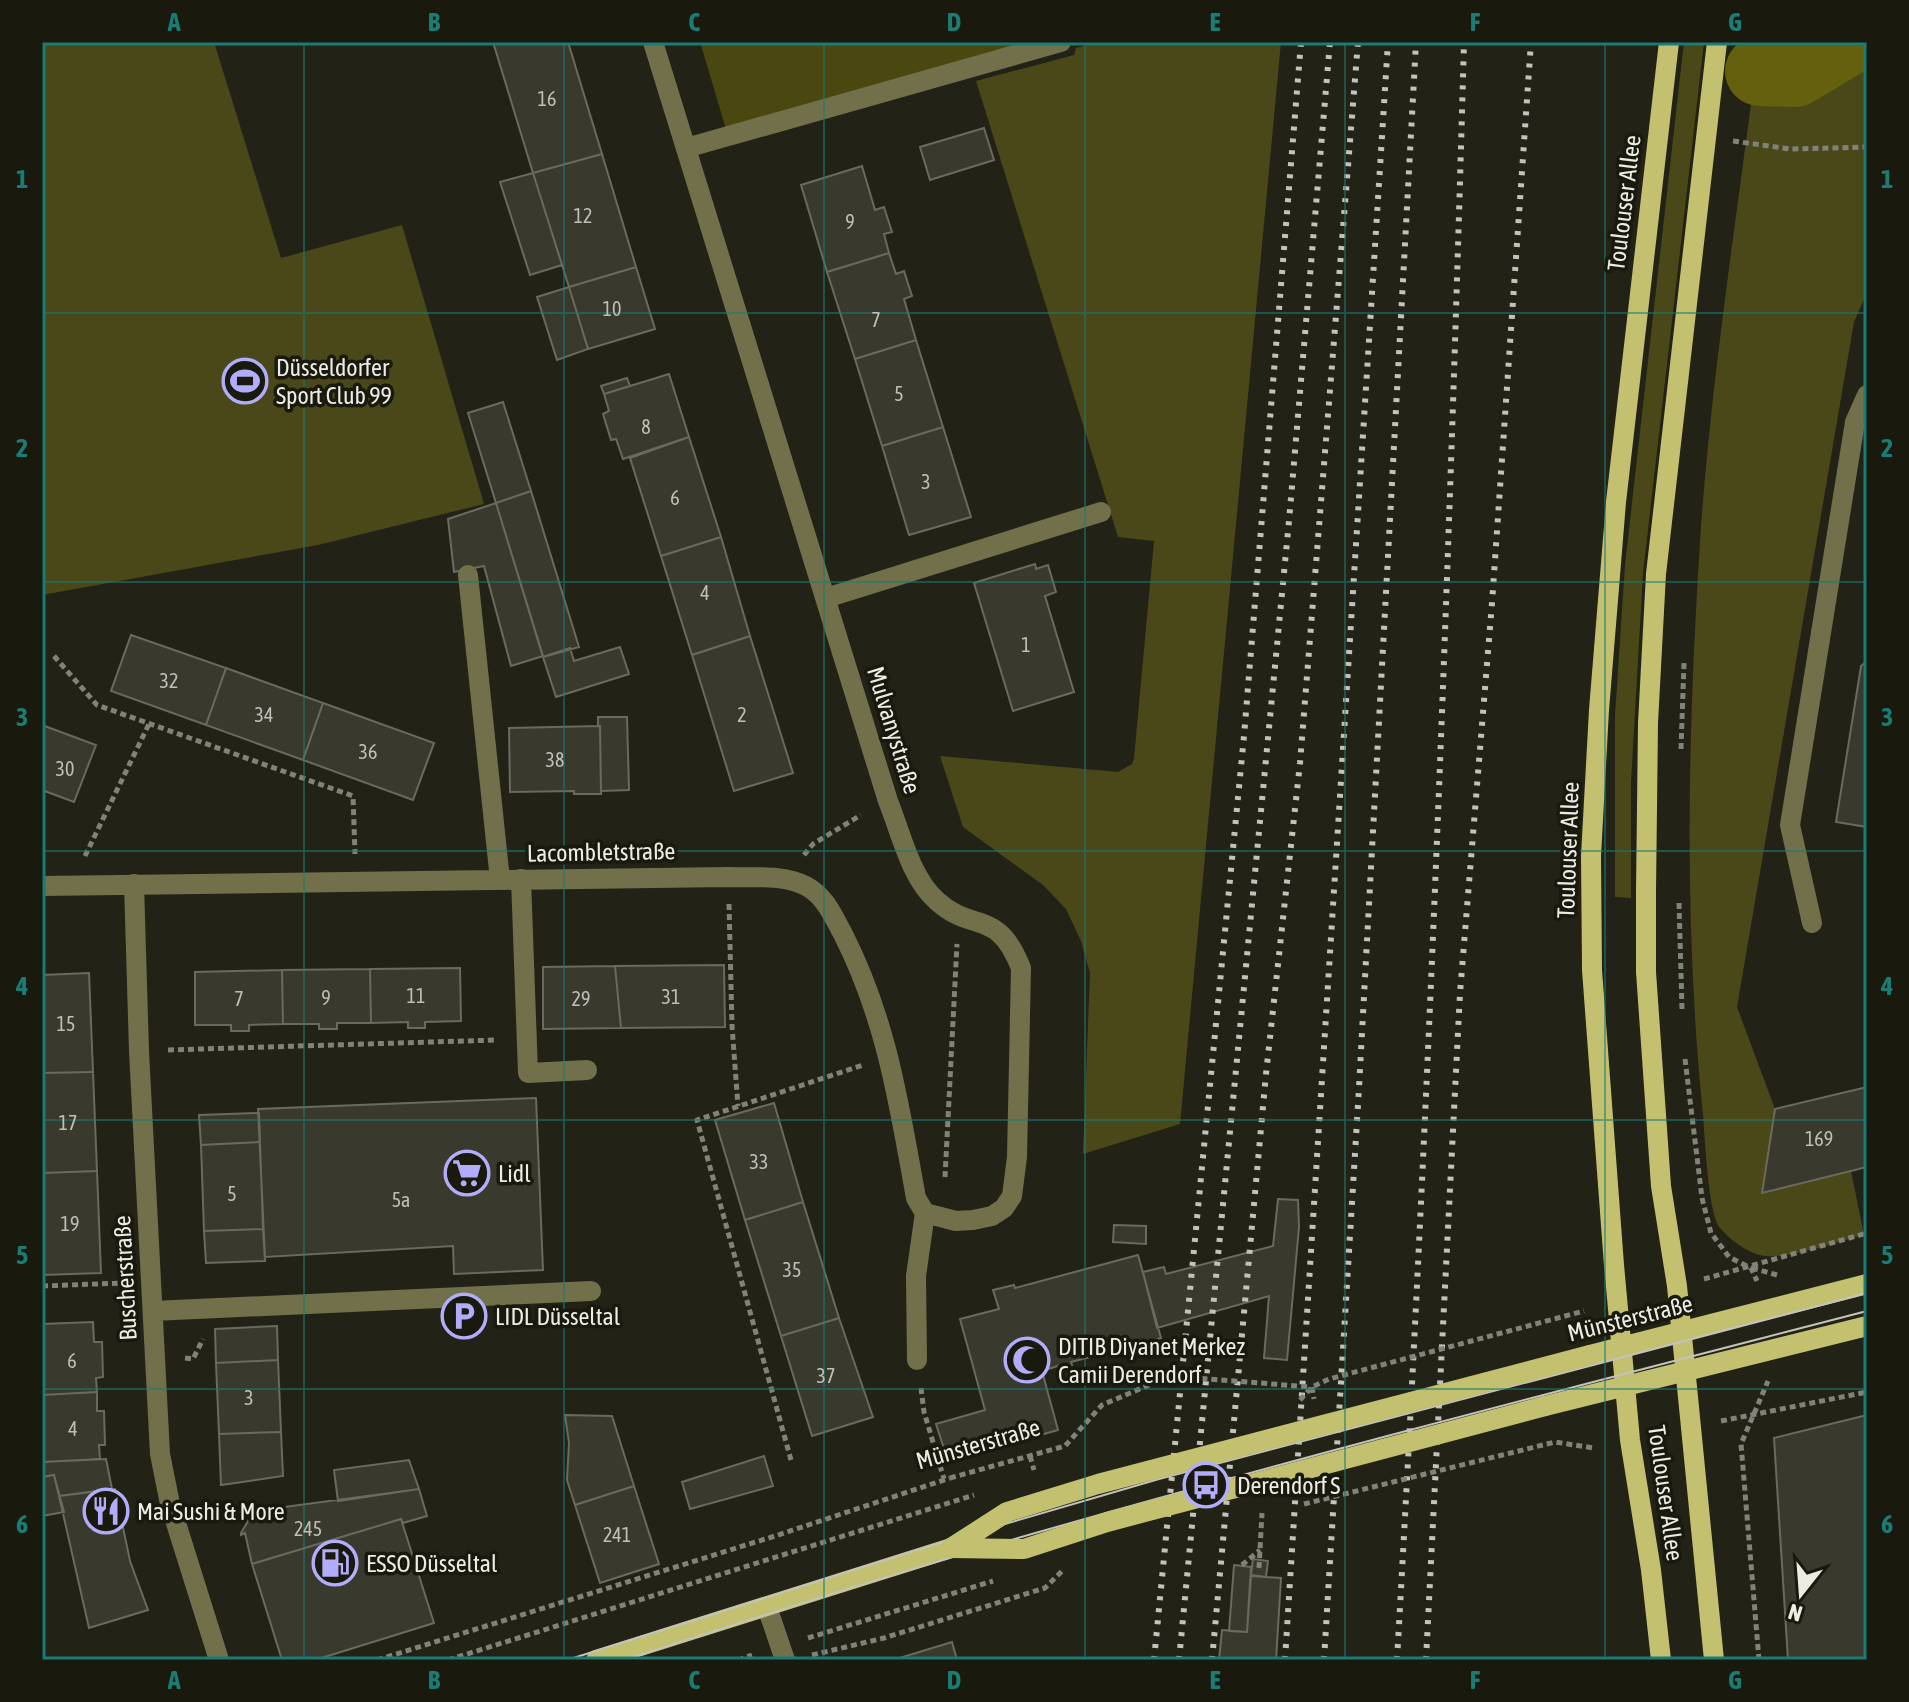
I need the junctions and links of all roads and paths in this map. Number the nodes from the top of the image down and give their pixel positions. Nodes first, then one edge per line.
1 (653, 42) edge
2 (1061, 42) edge
3 (1669, 42) edge
4 (1717, 42) edge
5 (1737, 127) dead end
6 (1707, 134) junction
7 (1736, 141) junction
8 (1867, 147) edge
9 (686, 148) junction
10 (1734, 157) dead end
11 (1867, 395) edge
12 (1101, 512) dead end
13 (468, 575) dead end
14 (826, 598) junction
15 (54, 656) dead end
16 (1684, 656) dead end
17 (149, 724) junction
18 (1680, 760) dead end
19 (888, 801) junction
20 (728, 877) junction
21 (510, 880) junction
22 (793, 881) junction
23 (356, 882) junction
24 (134, 884) junction
25 (42, 886) edge
26 (72, 886) junction
27 (1679, 896) dead end
28 (959, 915) junction
29 (1812, 923) dead end
30 (1682, 1020) dead end
31 (526, 1039) junction
32 (1684, 1050) dead end
33 (139, 1051) junction
34 (890, 1056) junction
35 (587, 1070) dead end
36 (738, 1106) junction
37 (925, 1213) junction
38 (1867, 1233) edge
39 (1751, 1268) junction
40 (1707, 1278) dead end
41 (151, 1282) junction
42 (1867, 1284) edge
43 (42, 1286) edge
44 (591, 1291) dead end
45 (1765, 1310) junction
46 (153, 1311) junction
47 (1584, 1311) dead end
48 (1867, 1326) edge
49 (1681, 1331) junction
50 (1622, 1347) junction
51 (1771, 1349) junction
52 (917, 1360) dead end
53 (1685, 1370) junction
54 (1626, 1385) junction
55 (1867, 1392) edge
56 (924, 1412) dead end
57 (1754, 1414) junction
58 (1721, 1421) dead end
59 (1594, 1448) dead end
60 (1030, 1456) junction
61 (791, 1460) dead end
62 (1034, 1470) dead end
63 (947, 1479) junction
64 (950, 1502) dead end
65 (1294, 1506) dead end
66 (1262, 1513) dead end
67 (951, 1548) junction
68 (1260, 1550) junction
69 (1070, 1562) dead end
70 (1242, 1565) dead end
71 (1259, 1568) dead end
72 (951, 1594) dead end
73 (767, 1607) junction
74 (825, 1633) dead end
75 (815, 1654) dead end
76 (219, 1660) edge
77 (377, 1660) edge
78 (448, 1660) edge
79 (596, 1660) edge
80 (785, 1660) edge
81 (1661, 1660) edge
82 (1714, 1660) edge
83 (1759, 1660) edge

1 - 9 street, Mulvanystraße
2 - 9 street
3 - 50 main road, Toulouser Allee
4 - 6 main road, Toulouser Allee
5 - 7 path
6 - 7 path
6 - 49 main road, Toulouser Allee
7 - 8 path
7 - 10 path
9 - 14 street, Mulvanystraße
11 - 29 street
12 - 14 street
13 - 21 street
14 - 19 street, Mulvanystraße
15 - 17 path
16 - 18 path
17 - 23 path
17 - 26 path
19 - 22 path
19 - 28 street, Mulvanystraße
20 - 21 street, Lacombletstraße
20 - 22 street, Lacombletstraße
20 - 36 path
21 - 23 street, Lacombletstraße
21 - 31 street
22 - 34 street
23 - 24 street, Lacombletstraße
24 - 26 street, Lacombletstraße
24 - 33 street, Buscherstraße
25 - 26 street, Lacombletstraße
27 - 30 path
28 - 37 path
28 - 37 street, Mulvanystraße
31 - 33 path
31 - 35 street
32 - 39 path
33 - 41 street, Buscherstraße
34 - 36 path
34 - 37 street
36 - 61 path
37 - 52 street
38 - 39 path, Münsterstraße
39 - 40 path, Münsterstraße
39 - 45 path
41 - 43 path
41 - 46 street, Buscherstraße
42 - 45 main road, Münsterstraße
44 - 46 street
45 - 49 main road, Münsterstraße
46 - 76 street, Buscherstraße
47 - 60 path, Münsterstraße, bridge
48 - 51 main road, Münsterstraße
49 - 50 main road, Münsterstraße
49 - 53 main road, Toulouser Allee
50 - 54 main road, Toulouser Allee
50 - 67 main road, Münsterstraße, bridge
51 - 53 main road, Münsterstraße
51 - 57 path
53 - 54 main road, Münsterstraße
53 - 82 main road, Toulouser Allee
54 - 67 main road, Münsterstraße, bridge
54 - 81 main road, Toulouser Allee
55 - 57 path
56 - 63 path
57 - 58 path
57 - 83 path
59 - 65 path, bridge
60 - 62 path
60 - 63 path, Münsterstraße, bridge
63 - 77 path, Münsterstraße
64 - 78 path, Münsterstraße
66 - 68 path
67 - 73 main road, Münsterstraße
68 - 70 path
68 - 71 path
69 - 75 path
72 - 74 path
73 - 79 main road, Münsterstraße
73 - 80 street

